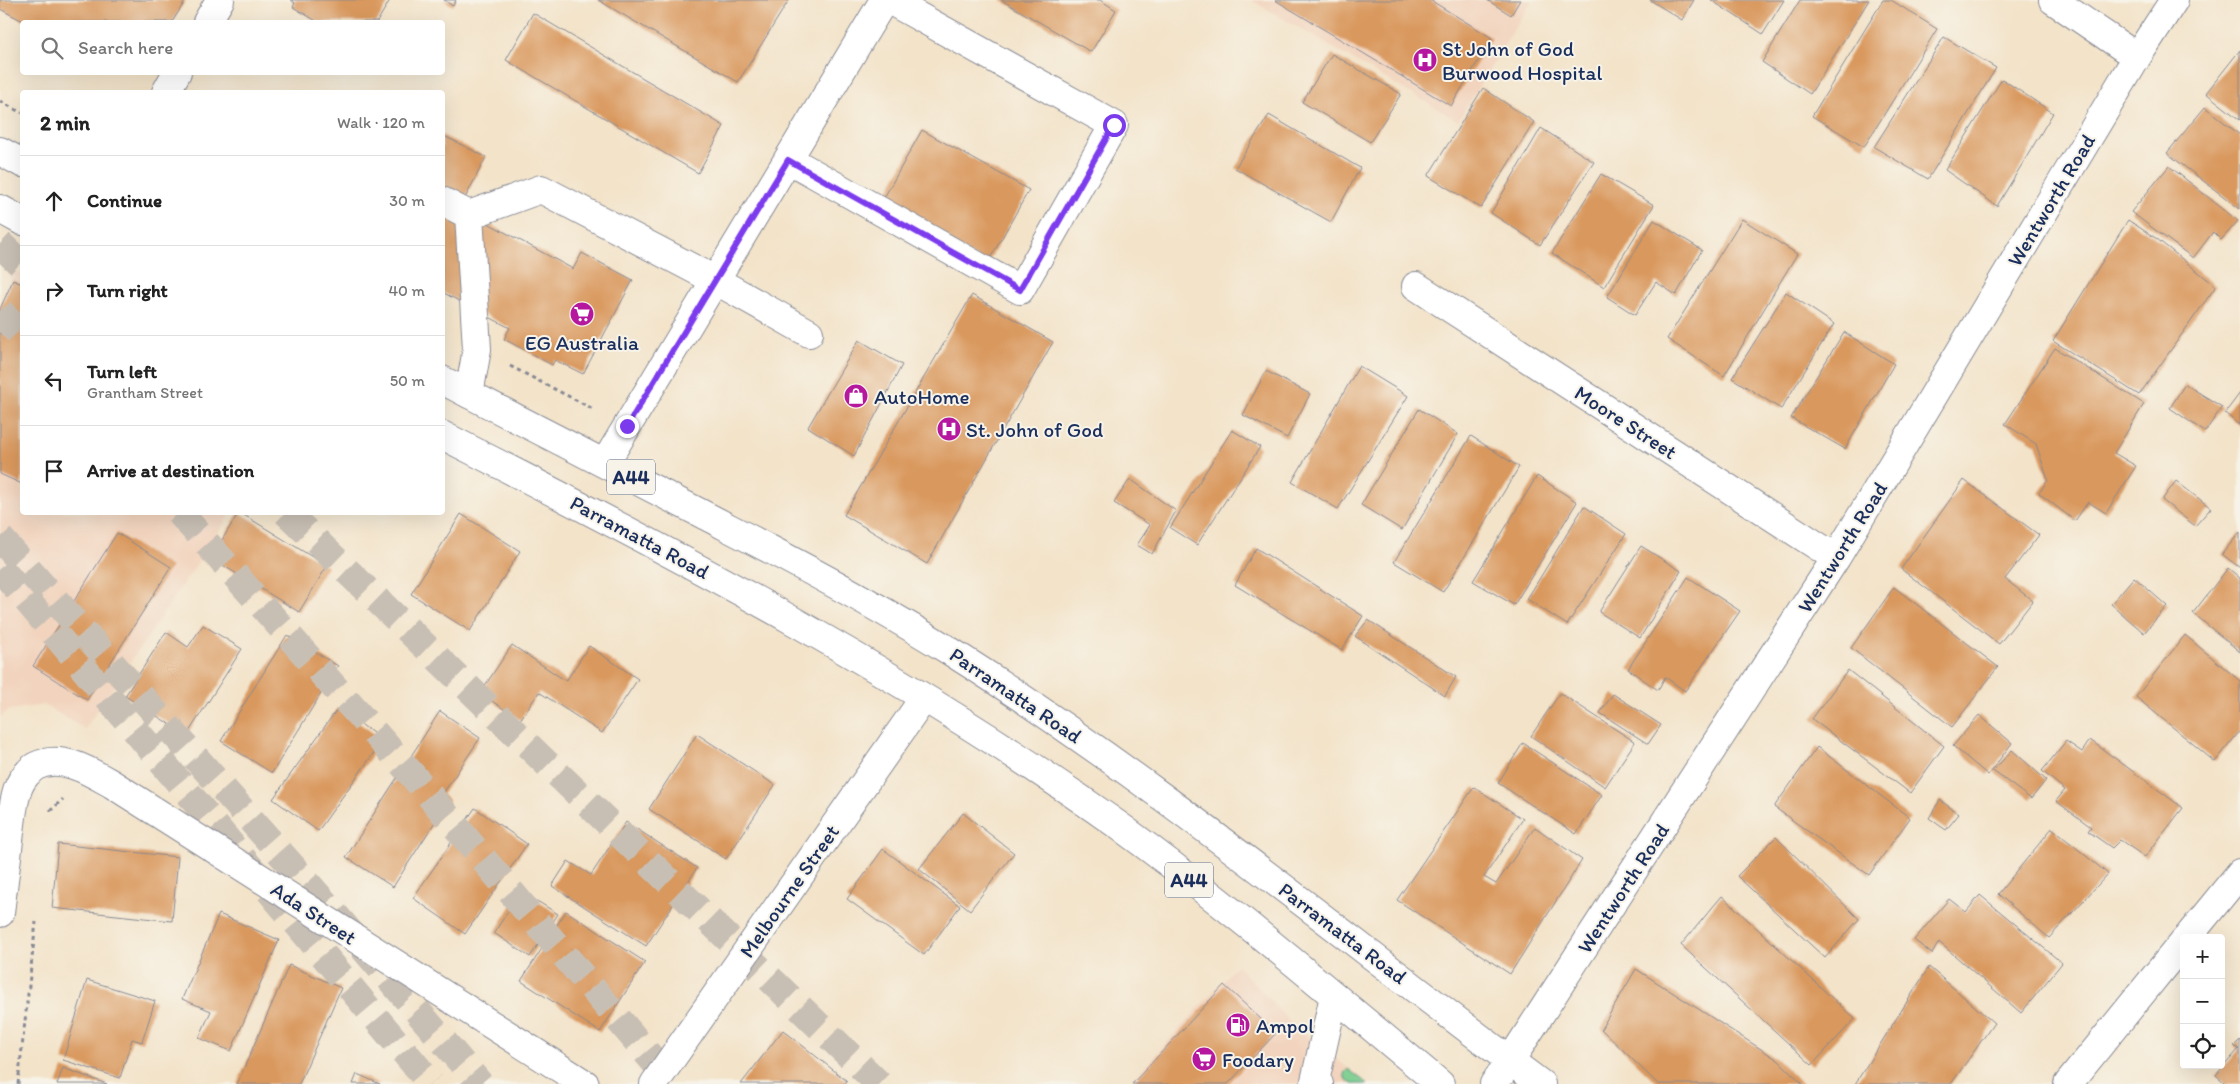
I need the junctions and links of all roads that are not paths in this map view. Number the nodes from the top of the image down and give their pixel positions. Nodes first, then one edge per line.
1 (220, 0) edge
2 (884, 0) edge
3 (889, 0) edge
4 (2053, 0) edge
5 (2174, 0) edge
6 (208, 20) edge
7 (2137, 57) junction
8 (175, 75) edge
9 (167, 90) edge
10 (0, 151) edge
11 (788, 160) junction
12 (20, 162) edge
13 (445, 202) edge
14 (0, 209) edge
15 (470, 215) junction
16 (20, 219) edge
17 (715, 280) junction
18 (1416, 286) dead end
19 (808, 333) dead end
20 (445, 382) edge
21 (470, 394) junction
22 (445, 437) edge
23 (605, 463) junction
24 (1836, 558) junction
25 (924, 698) junction
26 (2240, 873) edge
27 (0, 913) edge
28 (2190, 934) edge
29 (2180, 946) edge
30 (1334, 996) junction
31 (1510, 1061) junction
32 (1317, 1082) edge
33 (585, 1084) edge
34 (654, 1084) edge
35 (1440, 1084) edge
36 (1494, 1084) edge
37 (1541, 1084) edge
38 (2068, 1084) edge

1 - 6 main road
2 - 11 main road
3 - 11 main road
4 - 7 main road
5 - 7 main road, Wentworth Road
7 - 24 main road, Wentworth Road
8 - 9 main road
10 - 12 main road
11 - 17 main road
13 - 15 main road
14 - 16 main road
15 - 17 main road
15 - 21 main road
17 - 19 main road
17 - 23 main road
18 - 24 main road, Moore Street
20 - 21 main road, Parramatta Road / A44
21 - 23 main road, Parramatta Road / A44
22 - 25 main road, Parramatta Road / A44
23 - 31 main road, Parramatta Road / A44
24 - 31 main road, Wentworth Road
25 - 30 main road, Parramatta Road / A44
25 - 34 main road, Melbourne Street
26 - 28 main road
27 - 33 main road, Ada Street
29 - 38 main road
30 - 32 main road
30 - 35 main road, Parramatta Road / A44
31 - 36 main road, Wentworth Road
31 - 37 main road, Parramatta Road / A44

